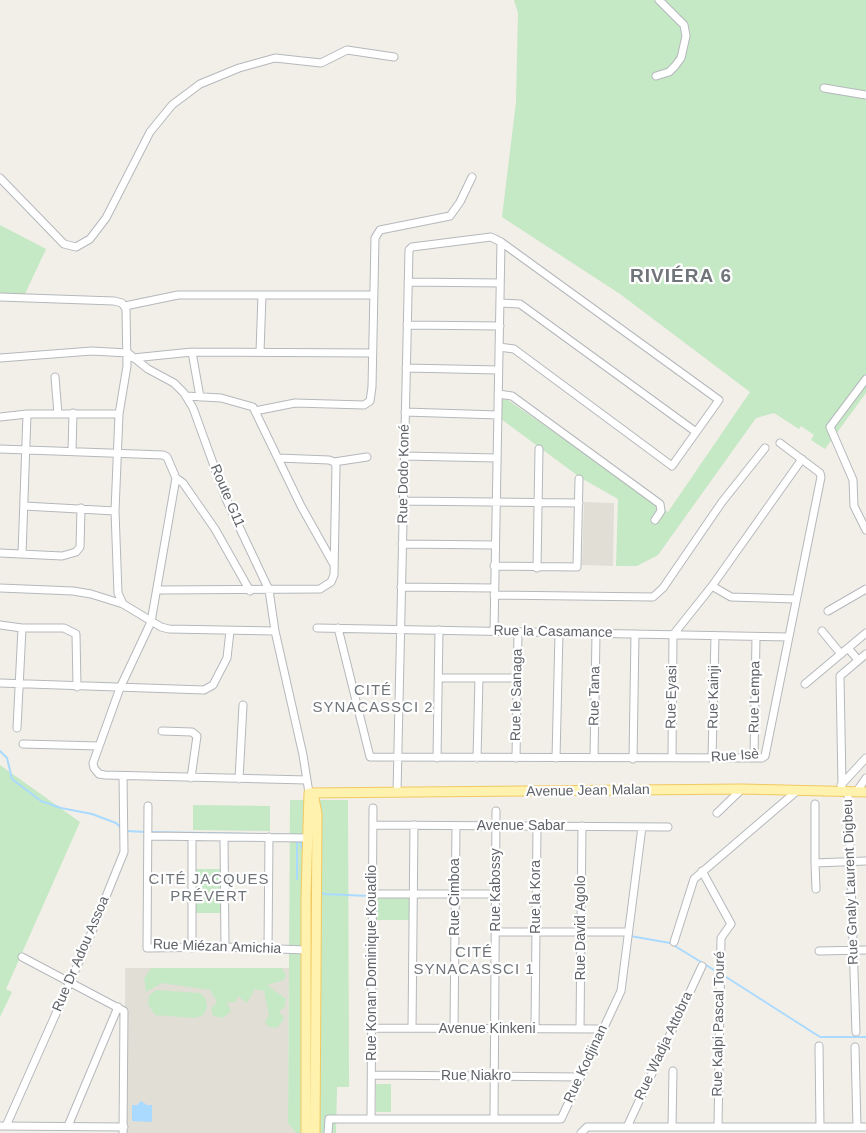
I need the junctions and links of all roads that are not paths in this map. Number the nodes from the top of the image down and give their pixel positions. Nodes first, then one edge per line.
1 (659, 0) edge
2 (394, 57) dead end
3 (656, 76) dead end
4 (824, 88) dead end
5 (866, 95) edge
6 (472, 177) dead end
7 (0, 178) edge
8 (501, 242) junction
9 (408, 282) junction
10 (500, 283) junction
11 (262, 295) junction
12 (373, 295) junction
13 (0, 297) edge
14 (500, 303) junction
15 (125, 306) junction
16 (407, 325) junction
17 (500, 326) junction
18 (499, 347) junction
19 (192, 352) junction
20 (260, 352) junction
21 (372, 352) junction
22 (130, 355) junction
23 (0, 358) edge
24 (406, 368) junction
25 (498, 370) junction
26 (55, 377) dead end
27 (866, 379) edge
28 (498, 394) junction
29 (186, 396) junction
30 (200, 397) junction
31 (255, 411) junction
32 (405, 412) junction
33 (73, 413) junction
34 (27, 414) junction
35 (58, 414) junction
36 (119, 414) junction
37 (498, 415) junction
38 (0, 417) edge
39 (696, 432) junction
40 (780, 443) dead end
41 (764, 448) dead end
42 (0, 449) edge
43 (26, 450) junction
44 (539, 450) dead end
45 (72, 451) junction
46 (117, 453) junction
47 (404, 456) junction
48 (367, 457) dead end
49 (278, 458) junction
50 (496, 458) junction
51 (802, 460) junction
52 (334, 462) junction
53 (176, 478) junction
54 (579, 479) dead end
55 (403, 501) junction
56 (496, 501) junction
57 (538, 502) junction
58 (579, 503) junction
59 (24, 506) junction
60 (81, 508) junction
61 (115, 511) junction
62 (655, 520) dead end
63 (866, 530) edge
64 (402, 544) junction
65 (495, 545) junction
66 (0, 553) edge
67 (22, 554) junction
68 (333, 564) junction
69 (494, 566) junction
70 (537, 568) junction
71 (712, 586) junction
72 (401, 587) junction
73 (0, 588) edge
74 (866, 589) edge
75 (158, 590) junction
76 (269, 590) junction
77 (250, 591) junction
78 (494, 592) junction
79 (796, 599) junction
80 (123, 604) junction
81 (828, 611) dead end
82 (151, 622) junction
83 (0, 625) edge
84 (22, 628) junction
85 (317, 628) dead end
86 (338, 628) junction
87 (401, 629) junction
88 (439, 630) junction
89 (230, 631) junction
90 (494, 631) junction
91 (822, 631) dead end
92 (275, 632) junction
93 (518, 632) junction
94 (559, 633) junction
95 (866, 633) edge
96 (596, 634) junction
97 (635, 634) junction
98 (673, 635) junction
99 (715, 636) junction
100 (756, 636) junction
101 (789, 637) junction
102 (848, 648) junction
103 (841, 654) junction
104 (866, 654) edge
105 (858, 660) junction
106 (439, 678) junction
107 (479, 678) junction
108 (518, 678) junction
109 (0, 683) edge
110 (20, 684) junction
111 (805, 684) dead end
112 (77, 687) junction
113 (120, 688) junction
114 (243, 705) dead end
115 (17, 728) dead end
116 (162, 731) dead end
117 (23, 744) dead end
118 (99, 746) junction
119 (398, 757) junction
120 (438, 758) junction
121 (477, 758) junction
122 (516, 758) junction
123 (556, 758) junction
124 (594, 758) junction
125 (633, 758) junction
126 (672, 758) junction
127 (712, 758) junction
128 (754, 758) junction
129 (866, 758) edge
130 (123, 776) junction
131 (191, 778) junction
132 (866, 778) edge
133 (239, 779) junction
134 (308, 780) junction
135 (742, 789) junction
136 (798, 790) junction
137 (853, 790) edge
138 (309, 793) junction
139 (397, 793) junction
140 (814, 804) dead end
141 (148, 806) dead end
142 (373, 808) dead end
143 (496, 811) dead end
144 (716, 813) dead end
145 (373, 825) junction
146 (414, 825) junction
147 (456, 826) junction
148 (496, 826) junction
149 (537, 826) junction
150 (582, 826) junction
151 (642, 827) junction
152 (668, 827) dead end
153 (148, 836) junction
154 (192, 837) junction
155 (224, 837) junction
156 (268, 838) junction
157 (307, 838) junction
158 (866, 861) edge
159 (850, 862) junction
160 (815, 863) junction
161 (702, 871) junction
162 (816, 889) dead end
163 (373, 894) junction
164 (413, 894) junction
165 (455, 894) junction
166 (496, 894) junction
167 (582, 930) junction
168 (495, 932) junction
169 (536, 932) junction
170 (628, 932) junction
171 (674, 942) dead end
172 (225, 947) junction
173 (192, 948) junction
174 (268, 948) junction
175 (306, 950) junction
176 (852, 950) junction
177 (866, 950) edge
178 (819, 951) dead end
179 (22, 957) dead end
180 (702, 966) dead end
181 (70, 982) junction
182 (118, 1007) junction
183 (372, 1028) junction
184 (412, 1028) junction
185 (454, 1028) junction
186 (494, 1029) junction
187 (536, 1029) junction
188 (580, 1029) junction
189 (602, 1029) junction
190 (856, 1032) dead end
191 (819, 1046) dead end
192 (855, 1047) dead end
193 (673, 1071) dead end
194 (372, 1075) junction
195 (494, 1076) junction
196 (580, 1077) junction
197 (371, 1118) junction
198 (494, 1119) junction
199 (3, 1126) edge
200 (68, 1126) junction
201 (627, 1127) junction
202 (672, 1127) junction
203 (718, 1127) junction
204 (820, 1127) junction
205 (857, 1127) junction
206 (866, 1127) edge
207 (124, 1130) edge
208 (306, 1133) edge
209 (315, 1133) edge
210 (328, 1133) edge
211 (581, 1133) edge

1 - 3 street
2 - 7 street
4 - 5 street
6 - 12 street
8 - 9 street, Rue Dodo Koné
8 - 10 street
8 - 39 street
9 - 10 street
9 - 16 street, Rue Dodo Koné
10 - 14 street
11 - 12 street
11 - 15 street
11 - 20 street
12 - 21 street
13 - 15 street
14 - 17 street
14 - 39 street
15 - 22 street
16 - 17 street
16 - 24 street, Rue Dodo Koné
17 - 18 street
18 - 25 street
18 - 39 street
19 - 20 street
19 - 22 street
19 - 30 street
20 - 21 street
21 - 31 street
22 - 23 street, Route G11
22 - 29 street, Route G11
22 - 36 street
24 - 25 street
24 - 32 street, Rue Dodo Koné
25 - 28 street
26 - 35 street
27 - 63 street
28 - 37 street
28 - 62 street
29 - 30 street
29 - 76 street, Route G11
30 - 31 street
31 - 49 street
32 - 37 street
32 - 47 street, Rue Dodo Koné
33 - 35 street
33 - 36 street
33 - 45 street
34 - 35 street
34 - 38 street
34 - 43 street
36 - 46 street
37 - 50 street
40 - 51 street, Rue Isè
41 - 78 street
42 - 43 street
43 - 45 street
43 - 59 street
44 - 57 street
45 - 46 street
46 - 53 street
46 - 61 street
47 - 50 street
47 - 55 street, Rue Dodo Koné
48 - 52 street
49 - 52 street
49 - 68 street
50 - 56 street
51 - 71 street
51 - 79 street, Rue Isè
52 - 68 street
53 - 75 street
53 - 77 street
54 - 58 street
55 - 56 street
55 - 64 street, Rue Dodo Koné
56 - 57 street
56 - 65 street
57 - 58 street
57 - 70 street
58 - 70 street
59 - 60 street
59 - 67 street
60 - 61 street
60 - 67 street
61 - 80 street
64 - 65 street
64 - 72 street, Rue Dodo Koné
65 - 69 street
66 - 67 street
68 - 76 street
69 - 70 street
69 - 78 street
71 - 79 street
71 - 98 street
72 - 78 street
72 - 87 street, Rue Dodo Koné
73 - 80 street
74 - 81 street
75 - 77 street
75 - 82 street
76 - 77 street
76 - 92 street, Route G11
78 - 90 street
79 - 101 street, Rue Isè
80 - 82 street
82 - 89 street
82 - 113 street
83 - 84 street
84 - 110 street
84 - 112 street
85 - 86 street, Rue la Casamance
86 - 87 street, Rue la Casamance
86 - 119 street, Rue Isè
87 - 88 street, Rue la Casamance
87 - 119 street, Rue Dodo Koné
88 - 90 street, Rue la Casamance
88 - 106 street
89 - 92 street
89 - 113 street
90 - 93 street, Rue la Casamance
91 - 103 street
92 - 134 street, Route G11
93 - 94 street, Rue la Casamance
93 - 108 street, Rue le Sanaga
94 - 96 street, Rue la Casamance
94 - 123 street
95 - 102 street
96 - 97 street, Rue la Casamance
96 - 124 street, Rue Tana
97 - 98 street, Rue la Casamance
97 - 125 street
98 - 99 street, Rue la Casamance
98 - 126 street, Rue Eyasi
99 - 100 street, Rue la Casamance
99 - 127 street, Rue Kainji
100 - 101 street, Rue la Casamance
100 - 128 street, Rue Lempa
101 - 128 street, Rue Isè
102 - 103 street
102 - 105 street
103 - 111 street
104 - 105 street, Rue Gnaly Laurent Digbeu
105 - 137 street, Rue Gnaly Laurent Digbeu
106 - 107 street
106 - 120 street
107 - 108 street
107 - 121 street
108 - 122 street, Rue le Sanaga
109 - 110 street
110 - 112 street
110 - 115 street
112 - 113 street
113 - 118 street
114 - 133 street
116 - 131 street
117 - 118 street
118 - 130 street
119 - 120 street, Rue Isè
119 - 139 street, Rue Dodo Koné
120 - 121 street, Rue Isè
121 - 122 street, Rue Isè
122 - 123 street, Rue Isè
123 - 124 street, Rue Isè
124 - 125 street, Rue Isè
125 - 126 street, Rue Isè
126 - 127 street, Rue Isè
127 - 128 street, Rue Isè
129 - 137 street
130 - 131 street
130 - 181 street, Rue Dr Adou Assoa
131 - 133 street
132 - 137 street
133 - 134 street
134 - 138 street, Route G11
135 - 136 main road, Avenue Jean Malan
135 - 139 main road, Avenue Jean Malan
135 - 144 street
136 - 137 main road, Avenue Jean Malan
136 - 161 street
137 - 159 street, Rue Gnaly Laurent Digbeu
138 - 139 main road, Avenue Jean Malan
138 - 157 main road
138 - 209 main road
140 - 160 street
141 - 153 street, Rue Miézan Amichia
142 - 145 street, Rue Konan Dominique Kouadio
143 - 148 street, Rue Kabossy
145 - 146 street, Avenue Sabar
145 - 163 street, Rue Konan Dominique Kouadio
146 - 147 street, Avenue Sabar
146 - 164 street
147 - 148 street, Avenue Sabar
147 - 165 street, Rue Cimboa
148 - 149 street, Avenue Sabar
148 - 166 street, Rue Kabossy
149 - 150 street, Avenue Sabar
149 - 169 street, Rue la Kora
150 - 151 street, Avenue Sabar
150 - 167 street, Rue David Agolo
151 - 152 street, Avenue Sabar
151 - 170 street, Rue Kodjinan
153 - 154 street
153 - 173 street, Rue Miézan Amichia
154 - 155 street
154 - 173 street
155 - 156 street
155 - 172 street
156 - 157 street
156 - 174 street
157 - 175 main road
158 - 159 street
159 - 160 street
159 - 176 street, Rue Gnaly Laurent Digbeu
160 - 162 street
161 - 171 street
161 - 203 street, Rue Kalpi Pascal Touré
163 - 164 street
163 - 183 street, Rue Konan Dominique Kouadio
164 - 165 street
164 - 184 street
165 - 166 street
165 - 185 street, Rue Cimboa
166 - 168 street, Rue Kabossy
167 - 169 street
167 - 170 street
167 - 188 street, Rue David Agolo
168 - 169 street
168 - 186 street, Rue Kabossy
169 - 187 street, Rue la Kora
170 - 189 street, Rue Kodjinan
172 - 173 street, Rue Miézan Amichia
172 - 174 street, Rue Miézan Amichia
174 - 175 street, Rue Miézan Amichia
175 - 208 main road
176 - 177 street
176 - 178 street
176 - 190 street, Rue Gnaly Laurent Digbeu
179 - 181 street
180 - 201 street, Rue Wadja Attobra
181 - 182 street
181 - 199 street, Rue Dr Adou Assoa
182 - 200 street
182 - 207 street
183 - 184 street, Avenue Kinkeni
183 - 194 street, Rue Konan Dominique Kouadio
184 - 185 street, Avenue Kinkeni
185 - 186 street, Avenue Kinkeni
186 - 187 street, Avenue Kinkeni
186 - 195 street, Rue Kabossy
187 - 188 street, Avenue Kinkeni
188 - 189 street, Avenue Kinkeni
189 - 196 street, Rue Kodjinan
191 - 204 street
192 - 205 street
193 - 202 street
194 - 195 street, Rue Niakro
194 - 197 street, Rue Konan Dominique Kouadio
195 - 196 street, Rue Niakro
195 - 198 street, Rue Kabossy
196 - 198 street, Rue Kodjinan
197 - 198 street, Rue Kodjinan
197 - 210 street, Rue Kodjinan
199 - 200 street
200 - 207 street
201 - 202 street
201 - 211 street
202 - 203 street
203 - 204 street
204 - 205 street
205 - 206 street

